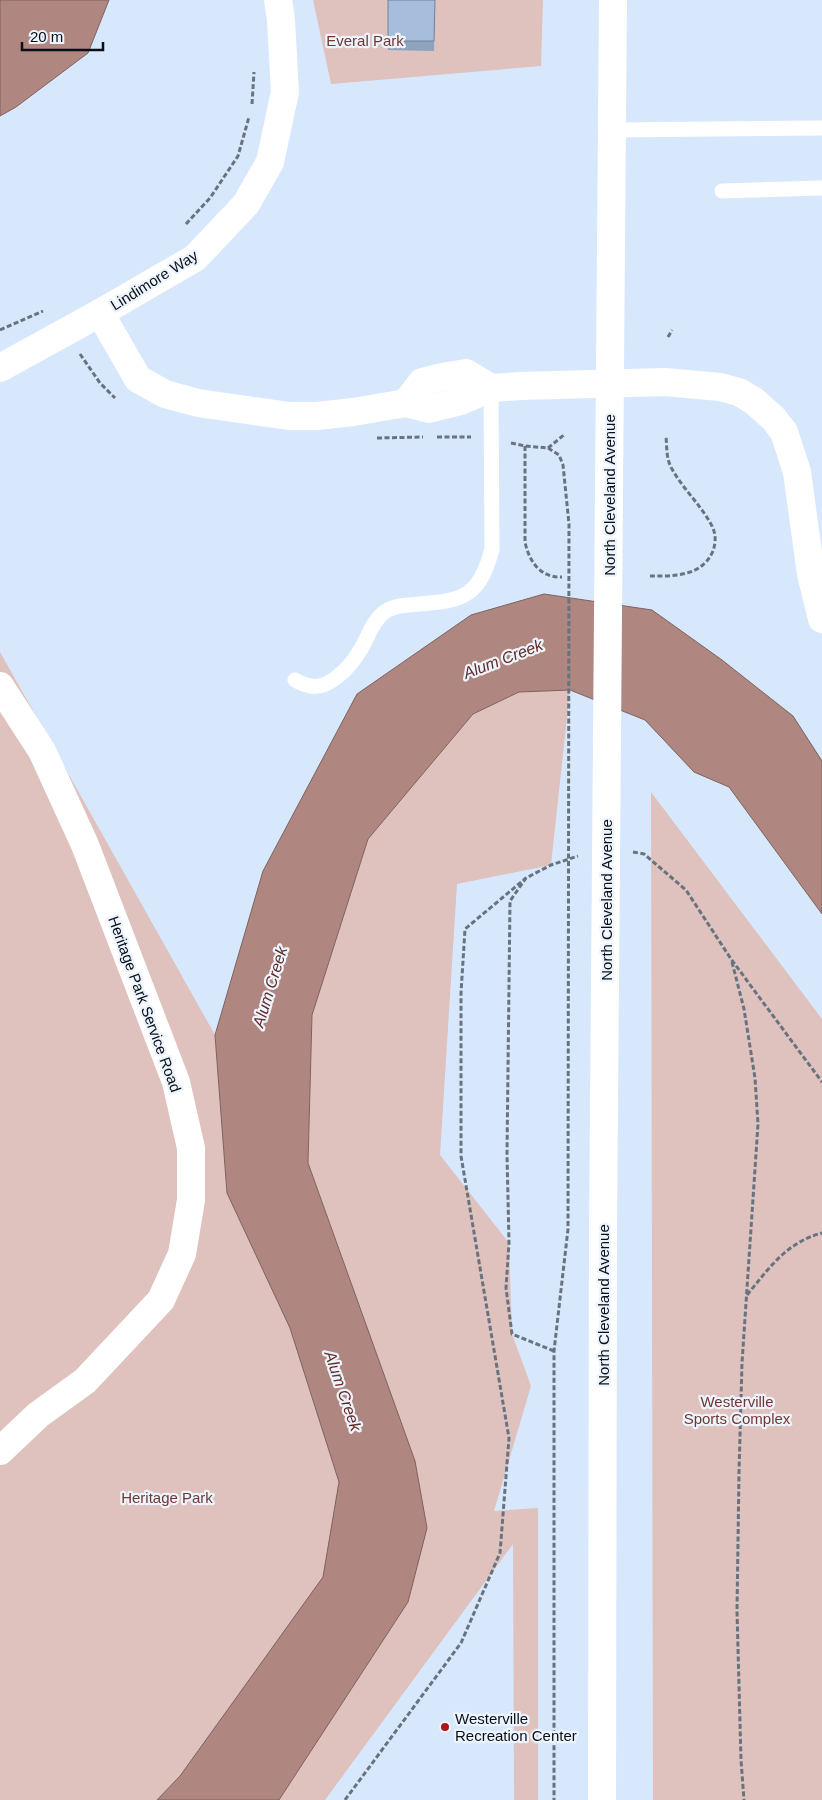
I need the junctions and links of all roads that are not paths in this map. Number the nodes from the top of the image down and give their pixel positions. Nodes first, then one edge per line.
1 (278, 0) edge
2 (613, 0) edge
3 (822, 128) edge
4 (612, 130) junction
5 (822, 188) edge
6 (722, 191) dead end
7 (100, 313) junction
8 (0, 368) edge
9 (610, 383) junction
10 (491, 388) junction
11 (822, 619) edge
12 (295, 680) dead end
13 (0, 686) edge
14 (0, 1451) edge
15 (602, 1800) edge

1 - 7 street, Lindimore Way
2 - 4 street, North Cleveland Avenue
3 - 4 lane
4 - 9 street, North Cleveland Avenue
5 - 6 lane
7 - 8 street
7 - 10 street
9 - 10 street
9 - 11 street
9 - 15 street, North Cleveland Avenue
10 - 12 lane
13 - 14 street, Heritage Park Service Road

